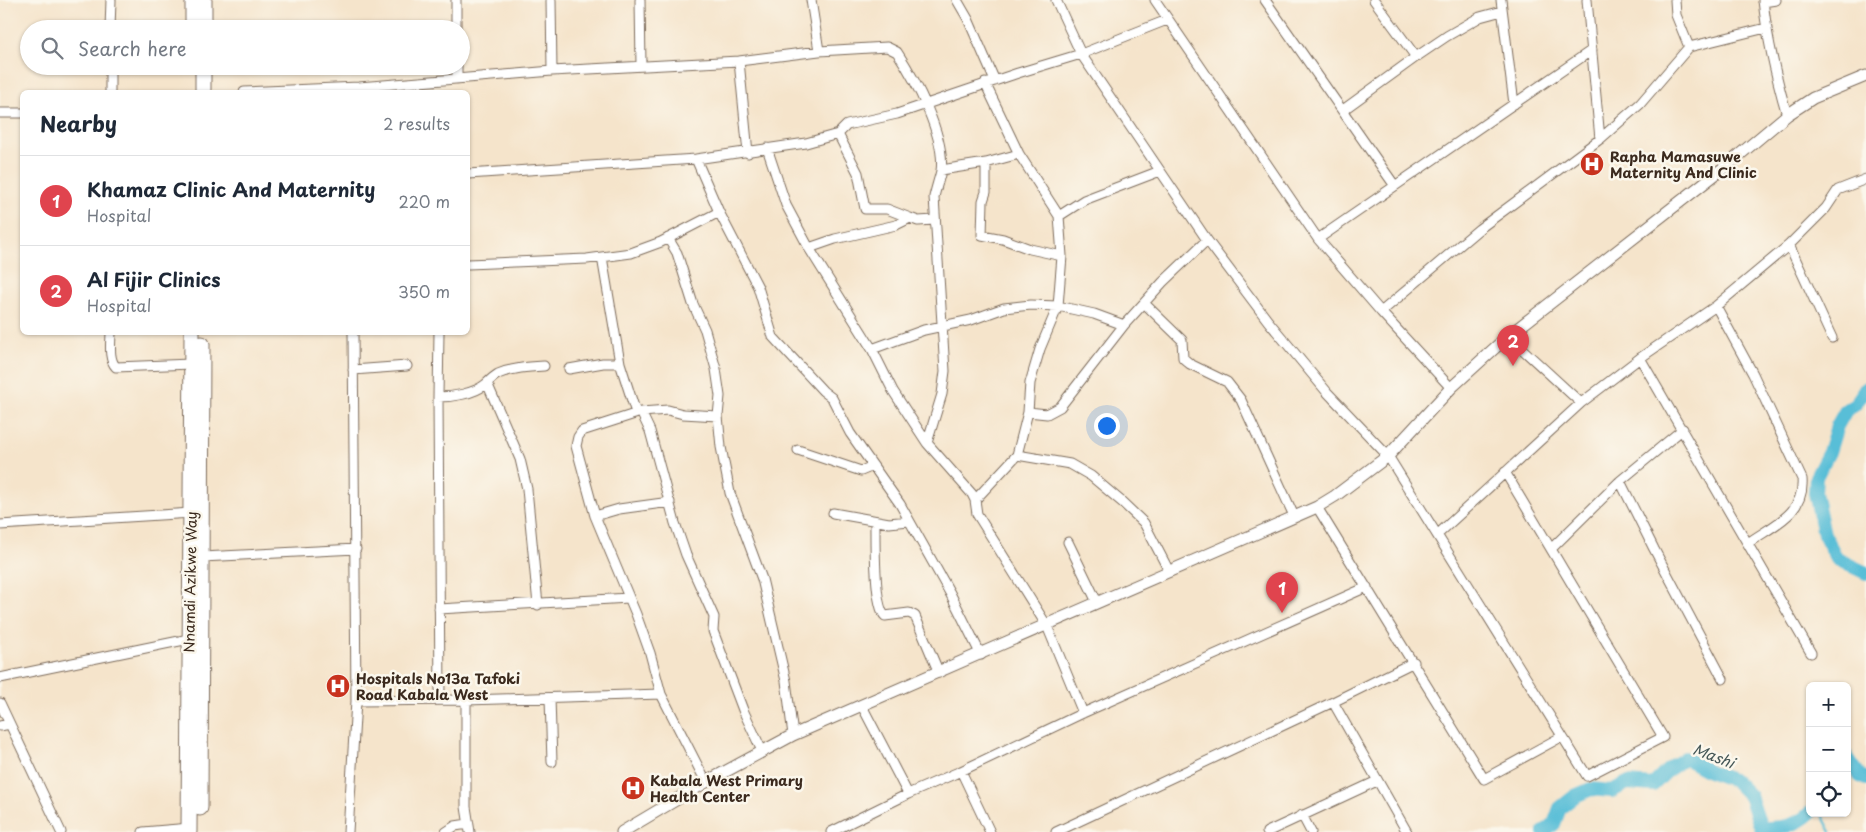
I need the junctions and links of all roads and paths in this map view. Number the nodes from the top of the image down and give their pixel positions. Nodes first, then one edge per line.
1 (110, 0) edge
2 (193, 0) edge
3 (204, 0) edge
4 (456, 0) edge
5 (550, 0) edge
6 (640, 0) edge
7 (811, 0) edge
8 (957, 0) edge
9 (1056, 0) edge
10 (1155, 0) edge
11 (1265, 0) edge
12 (1374, 0) edge
13 (1501, 0) edge
14 (1587, 0) edge
15 (1675, 0) edge
16 (1776, 0) edge
17 (1763, 1) edge
18 (1502, 11) junction
19 (110, 20) edge
20 (193, 20) edge
21 (204, 20) edge
22 (456, 20) edge
23 (1167, 20) junction
24 (1766, 28) junction
25 (1689, 47) junction
26 (1592, 50) junction
27 (818, 51) junction
28 (1081, 54) junction
29 (1416, 57) junction
30 (739, 61) junction
31 (641, 66) junction
32 (552, 70) junction
33 (110, 75) edge
34 (193, 75) edge
35 (203, 75) edge
36 (457, 75) edge
37 (1866, 76) edge
38 (457, 79) junction
39 (995, 81) junction
40 (985, 84) junction
41 (110, 90) edge
42 (193, 90) edge
43 (203, 90) edge
44 (359, 90) edge
45 (924, 104) junction
46 (1514, 104) junction
47 (1343, 110) junction
48 (20, 113) edge
49 (0, 114) edge
50 (1787, 115) junction
51 (838, 134) junction
52 (1600, 139) junction
53 (766, 148) junction
54 (748, 153) junction
55 (1019, 154) junction
56 (696, 159) junction
57 (986, 163) junction
58 (941, 170) junction
59 (1160, 171) junction
60 (470, 174) edge
61 (1866, 179) edge
62 (1396, 186) junction
63 (719, 212) junction
64 (1059, 216) junction
65 (910, 218) junction
66 (935, 220) junction
67 (668, 238) junction
68 (1318, 239) junction
69 (1207, 240) junction
70 (1788, 245) junction
71 (809, 248) junction
72 (1062, 256) junction
73 (602, 257) junction
74 (470, 264) edge
75 (1145, 304) junction
76 (1058, 306) junction
77 (1716, 306) junction
78 (1381, 312) junction
79 (942, 325) junction
80 (1124, 325) junction
81 (111, 335) edge
82 (192, 335) edge
83 (202, 335) edge
84 (353, 335) edge
85 (440, 335) edge
86 (1508, 336) junction
87 (1832, 338) dead end
88 (872, 350) junction
89 (1640, 358) junction
90 (620, 363) junction
91 (191, 364) junction
92 (407, 366) dead end
93 (544, 366) dead end
94 (569, 369) dead end
95 (353, 370) junction
96 (487, 383) junction
97 (1451, 388) junction
98 (438, 397) junction
99 (1581, 403) junction
100 (1028, 412) junction
101 (638, 413) junction
102 (718, 416) junction
103 (1683, 429) junction
104 (927, 443) junction
105 (798, 450) dead end
106 (1017, 455) junction
107 (1388, 456) junction
108 (872, 466) junction
109 (1505, 472) junction
110 (1620, 481) junction
111 (975, 500) junction
112 (670, 502) junction
113 (1317, 507) junction
114 (192, 513) junction
115 (834, 513) dead end
116 (595, 516) junction
117 (1294, 516) junction
118 (874, 521) junction
119 (909, 522) junction
120 (0, 525) edge
121 (1437, 535) junction
122 (1068, 542) dead end
123 (1748, 543) junction
124 (356, 549) junction
125 (1551, 549) junction
126 (202, 557) junction
127 (1169, 571) junction
128 (1367, 587) junction
129 (629, 598) junction
130 (1098, 602) junction
131 (538, 605) junction
132 (439, 610) junction
133 (1046, 626) junction
134 (189, 639) junction
135 (1811, 654) dead end
136 (981, 655) junction
137 (1414, 662) junction
138 (939, 672) junction
139 (0, 678) edge
140 (1723, 679) dead end
141 (661, 694) junction
142 (550, 698) junction
143 (440, 700) junction
144 (466, 700) junction
145 (356, 701) junction
146 (1332, 702) junction
147 (0, 704) edge
148 (862, 706) junction
149 (1082, 713) junction
150 (10, 724) junction
151 (0, 726) edge
152 (794, 735) junction
153 (1561, 737) junction
154 (762, 751) junction
155 (552, 762) dead end
156 (961, 771) junction
157 (1377, 781) junction
158 (706, 782) junction
159 (908, 794) junction
160 (1302, 815) junction
161 (469, 828) edge
162 (193, 831) edge
163 (61, 832) edge
164 (143, 832) edge
165 (348, 832) edge
166 (446, 832) edge
167 (622, 832) edge
168 (831, 832) edge
169 (990, 832) edge
170 (1056, 832) edge
171 (1267, 832) edge
172 (1311, 832) edge
173 (1406, 832) edge

1 - 19 street
2 - 20 highway
3 - 21 highway
4 - 22 street
5 - 32 street
6 - 31 street
7 - 27 street
8 - 39 street
9 - 28 street
10 - 23 street
11 - 47 street
12 - 29 street
13 - 18 street
14 - 26 street
15 - 25 street
16 - 17 street
17 - 24 street
18 - 29 street
18 - 46 street
23 - 28 street
23 - 68 street
24 - 25 street
24 - 50 street
25 - 52 street
26 - 46 street
26 - 52 street
27 - 30 street
27 - 45 street
28 - 39 street
28 - 59 street
29 - 47 street
30 - 31 street
30 - 54 street
31 - 32 street
32 - 38 street
33 - 41 street
34 - 42 highway
35 - 43 highway
36 - 38 street
37 - 50 street
38 - 44 street
39 - 40 street
40 - 45 street
40 - 55 street
45 - 51 street
45 - 58 street
46 - 62 street
47 - 62 street
48 - 49 street
50 - 86 street
51 - 53 street
51 - 65 street
52 - 78 street
53 - 54 street
53 - 71 street
54 - 56 street
55 - 57 street
55 - 64 street
56 - 60 street
56 - 63 street
57 - 58 street
57 - 72 street
58 - 66 street
59 - 64 street
59 - 69 street
61 - 70 street
62 - 68 street
63 - 67 street
63 - 108 street
64 - 72 street
65 - 66 street
65 - 71 street
66 - 79 street
67 - 73 street
67 - 102 street
68 - 78 street
69 - 75 street
69 - 107 street
70 - 77 street
70 - 87 street
71 - 88 street
72 - 76 street
73 - 74 street
73 - 90 street
75 - 80 street
75 - 117 street
76 - 79 street
76 - 80 street
76 - 100 street
77 - 89 street
77 - 123 street
78 - 97 street
79 - 88 street
79 - 104 street
80 - 100 street
81 - 91 street
82 - 91 highway, Nnamdi Azikwe Way
83 - 126 highway, Nnamdi Azikwe Way
84 - 95 street
85 - 98 street
86 - 97 street
86 - 99 street
88 - 104 street
89 - 99 street
89 - 103 street
90 - 94 street
90 - 101 street
91 - 114 highway, Nnamdi Azikwe Way
92 - 95 street
93 - 96 street
95 - 124 street
96 - 98 street
96 - 131 street
97 - 107 street
98 - 132 street
99 - 109 street
100 - 106 street
101 - 102 street
101 - 112 street
101 - 116 street
102 - 152 street
103 - 110 street
103 - 123 street
104 - 111 street
105 - 108 street
106 - 111 street
106 - 127 street
107 - 113 street
107 - 121 street
108 - 119 street
109 - 121 street
109 - 125 street
110 - 125 street
110 - 140 street
111 - 133 street
112 - 116 street
112 - 154 street
113 - 117 street
113 - 128 street
114 - 120 street
114 - 134 highway, Nnamdi Azikwe Way
115 - 118 street
116 - 129 street
117 - 127 street
118 - 119 street
118 - 138 street
119 - 136 street
121 - 153 street
122 - 130 street
123 - 135 street
124 - 126 street
124 - 145 street
125 - 153 street
126 - 162 highway, Nnamdi Azikwe Way
127 - 130 street
128 - 137 street
128 - 149 street
129 - 131 street
129 - 141 street
130 - 133 street
131 - 132 street
132 - 143 street
133 - 136 street
133 - 149 street
134 - 139 street
134 - 162 highway, Nnamdi Azikwe Way
136 - 138 street
137 - 146 street
137 - 153 street
138 - 148 street
141 - 142 street
141 - 158 street
142 - 144 street
142 - 155 street
143 - 144 street
143 - 145 street
144 - 161 street
145 - 165 street
146 - 157 street
146 - 170 street
147 - 150 street
148 - 152 street
148 - 159 street
149 - 156 street
150 - 151 street
150 - 163 street
152 - 154 street
154 - 158 street
156 - 159 street
156 - 169 street
157 - 160 street
157 - 173 street
158 - 167 street
159 - 168 street
160 - 171 street
160 - 172 street
161 - 166 street
162 - 164 street

